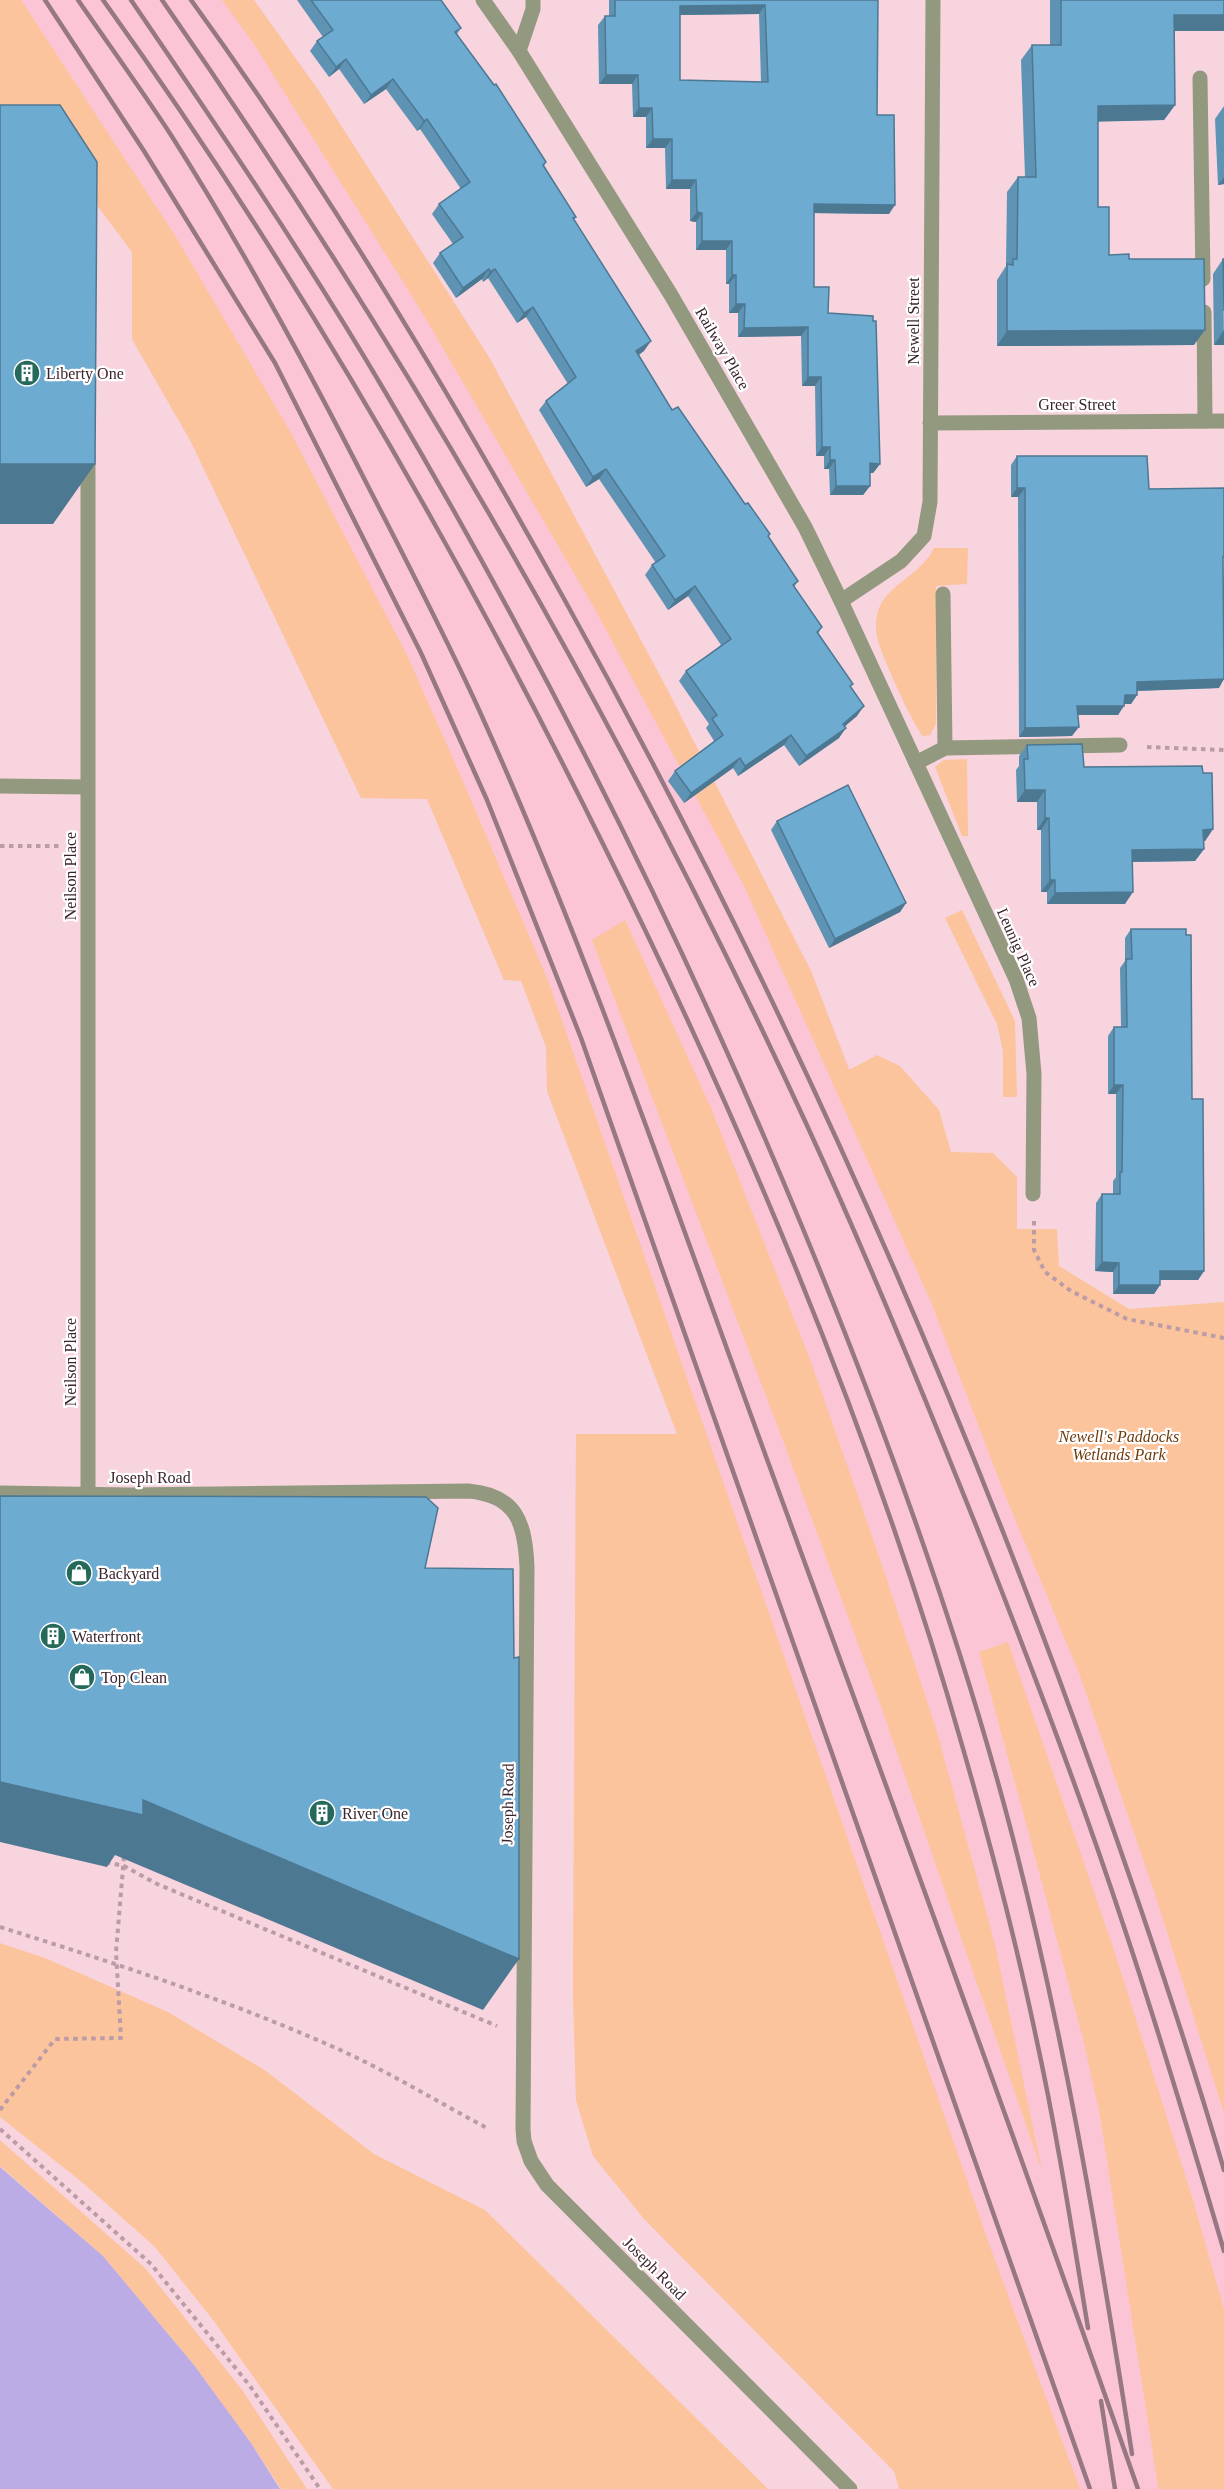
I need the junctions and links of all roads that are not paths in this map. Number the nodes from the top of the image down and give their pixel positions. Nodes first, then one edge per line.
1 (483, 0) edge
2 (532, 0) edge
3 (933, 0) edge
4 (519, 51) junction
5 (1200, 78) dead end
6 (1205, 421) junction
7 (1224, 421) edge
8 (930, 423) junction
9 (88, 446) edge
10 (944, 594) dead end
11 (841, 601) junction
12 (901, 731) joint
13 (1120, 745) road end
14 (945, 748) junction
15 (915, 763) junction
16 (0, 786) edge
17 (87, 787) junction
18 (1033, 1194) road end
19 (0, 1493) edge
20 (88, 1494) junction
21 (850, 2489) edge

1 - 4 street, Railway Place
2 - 4 street
3 - 8 street, Newell Street
4 - 11 street, Railway Place
5 - 6 street
6 - 7 street, Greer Street
6 - 8 street, Greer Street
8 - 11 street, Newell Street
9 - 17 street, Neilson Place
10 - 14 street
11 - 12 street, Railway Place
12 - 15 street, Leunig Place
13 - 14 street
14 - 15 street
15 - 18 street, Leunig Place
16 - 17 street
17 - 20 street, Neilson Place
19 - 20 street, Joseph Road
20 - 21 street, Joseph Road

